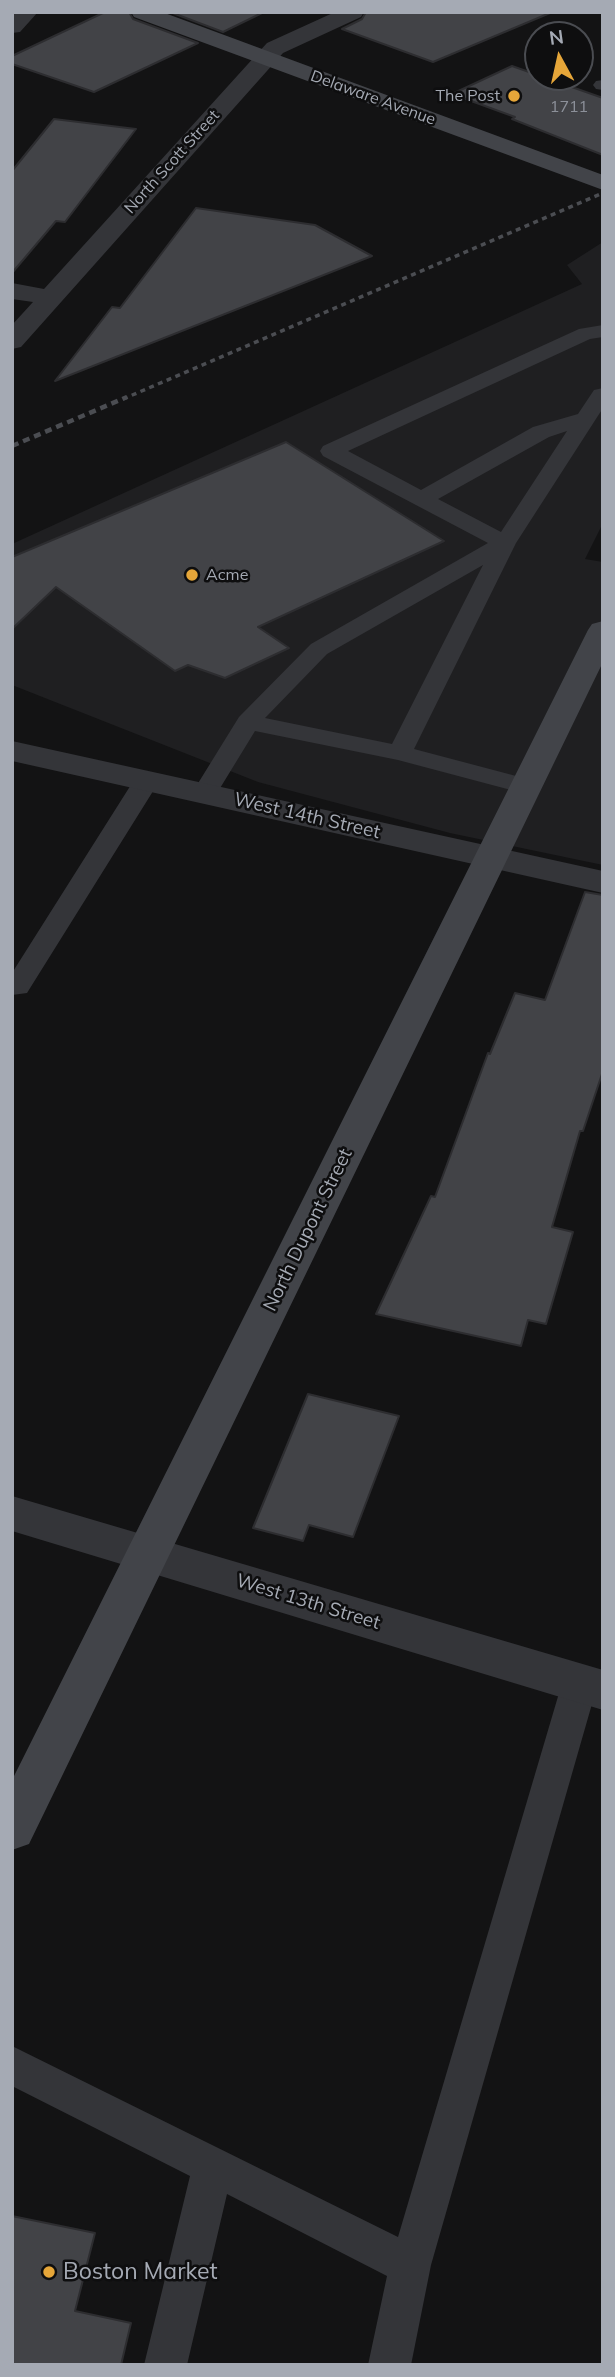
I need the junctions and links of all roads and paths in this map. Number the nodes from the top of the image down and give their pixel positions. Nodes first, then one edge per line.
1 (27, 12) edge
2 (142, 12) edge
3 (353, 12) edge
4 (12, 26) edge
5 (265, 58) junction
6 (603, 183) edge
7 (12, 291) edge
8 (51, 298) junction
9 (603, 331) edge
10 (12, 341) edge
11 (602, 393) edge
12 (586, 418) junction
13 (421, 499) junction
14 (505, 544) junction
15 (603, 631) edge
16 (594, 666) edge
17 (248, 722) junction
18 (12, 751) edge
19 (400, 754) junction
20 (147, 780) junction
21 (526, 786) junction
22 (205, 793) junction
23 (492, 857) junction
24 (603, 882) edge
25 (17, 987) dead end
26 (12, 1513) edge
27 (149, 1554) junction
28 (591, 1687) edge
29 (12, 1829) edge
30 (12, 2065) edge
31 (213, 2165) junction
32 (410, 2265) junction
33 (165, 2365) edge
34 (389, 2365) edge

1 - 4 street
2 - 5 street, Delaware Avenue
3 - 5 street, North Scott Street
5 - 6 street, Delaware Avenue
5 - 8 street, North Scott Street
7 - 8 street
8 - 10 street, North Scott Street
9 - 13 lane
11 - 12 lane
12 - 13 lane
12 - 14 lane
13 - 14 lane
14 - 17 lane
14 - 19 lane
15 - 16 street, North Dupont Street
16 - 21 street, North Dupont Street
17 - 19 lane
17 - 22 lane
18 - 20 street, West 14th Street
19 - 21 lane
20 - 22 street, West 14th Street
20 - 25 lane
21 - 23 street, North Dupont Street
22 - 23 street, West 14th Street
23 - 24 street, West 14th Street
23 - 27 street, North Dupont Street
26 - 27 street, West 13th Street
27 - 28 street, West 13th Street
27 - 29 street, North Dupont Street
28 - 32 lane
30 - 31 lane
31 - 32 lane
31 - 33 lane
32 - 34 lane

